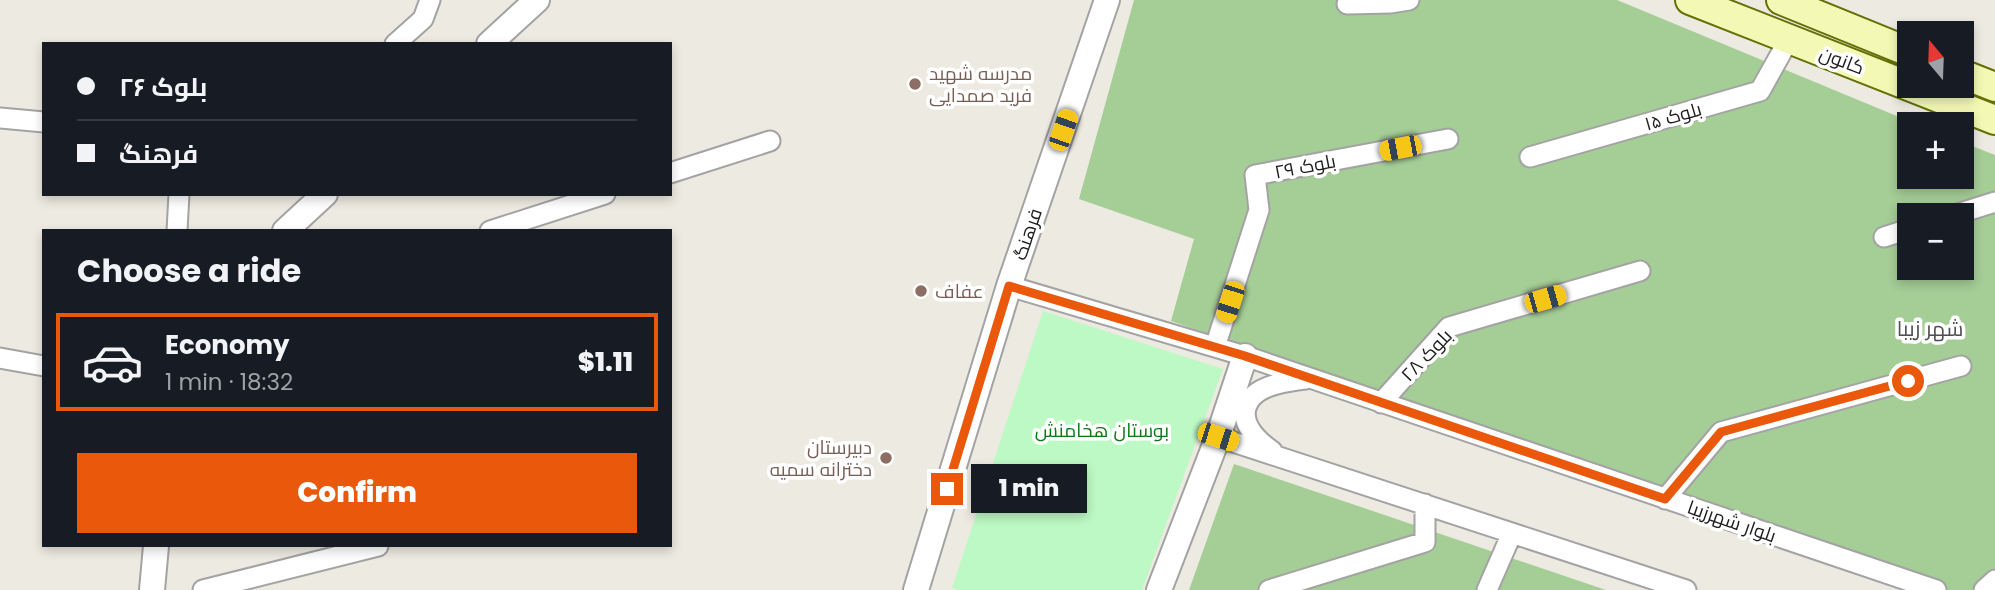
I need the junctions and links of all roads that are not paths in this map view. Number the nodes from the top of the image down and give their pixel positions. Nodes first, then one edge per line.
1 (430, 0) edge
2 (537, 0) edge
3 (1107, 0) edge
4 (1409, 0) edge
5 (1689, 0) edge
6 (1780, 0) edge
7 (1347, 4) dead end
8 (1789, 39) junction
9 (397, 42) edge
10 (491, 42) edge
11 (1897, 47) edge
12 (1974, 79) edge
13 (1995, 87) edge
14 (0, 118) edge
15 (1995, 120) edge
16 (42, 122) edge
17 (1448, 139) dead end
18 (770, 141) dead end
19 (1530, 157) dead end
20 (672, 172) edge
21 (179, 196) edge
22 (324, 196) edge
23 (599, 196) edge
24 (1995, 202) edge
25 (1974, 209) edge
26 (177, 229) edge
27 (287, 229) edge
28 (496, 229) edge
29 (1897, 233) edge
30 (1884, 237) dead end
31 (1640, 271) dead end
32 (1009, 286) junction
33 (1215, 348) junction
34 (1245, 356) junction
35 (0, 358) edge
36 (42, 366) edge
37 (1961, 366) dead end
38 (1310, 378) junction
39 (1381, 402) junction
40 (1218, 437) junction
41 (1282, 458) junction
42 (1665, 499) junction
43 (1425, 505) junction
44 (1512, 533) junction
45 (156, 547) edge
46 (374, 547) edge
47 (1995, 580) edge
48 (1679, 589) edge
49 (152, 590) edge
50 (203, 590) edge
51 (916, 590) edge
52 (1159, 590) edge
53 (1269, 590) edge
54 (1487, 590) edge
55 (1936, 590) edge
56 (1984, 590) edge

1 - 9 street
2 - 10 street
3 - 32 street, فرهنگ
4 - 7 street
5 - 8 main road, کانون
6 - 11 main road, کانون
8 - 15 main road, کانون
8 - 19 street, بلوک ۱۵
12 - 13 main road
14 - 16 street
17 - 33 street, بلوک ۲۹
18 - 20 street
21 - 26 street
22 - 27 street
23 - 28 street
24 - 25 street
29 - 30 street
31 - 39 street, بلوک ۲۸
32 - 33 street, بلوار شهرزیبا
32 - 51 street, فرهنگ
33 - 34 street, بلوار شهرزیبا
34 - 38 street, بلوار شهرزیبا
34 - 40 street
35 - 36 street
37 - 42 street
38 - 39 street, بلوار شهرزیبا
38 - 41 street
39 - 42 street, بلوار شهرزیبا
40 - 41 street
40 - 52 street
41 - 43 street
42 - 55 street, بلوار شهرزیبا
43 - 44 street
43 - 53 street
44 - 48 street
44 - 54 street
45 - 49 street
46 - 50 street
47 - 56 street

